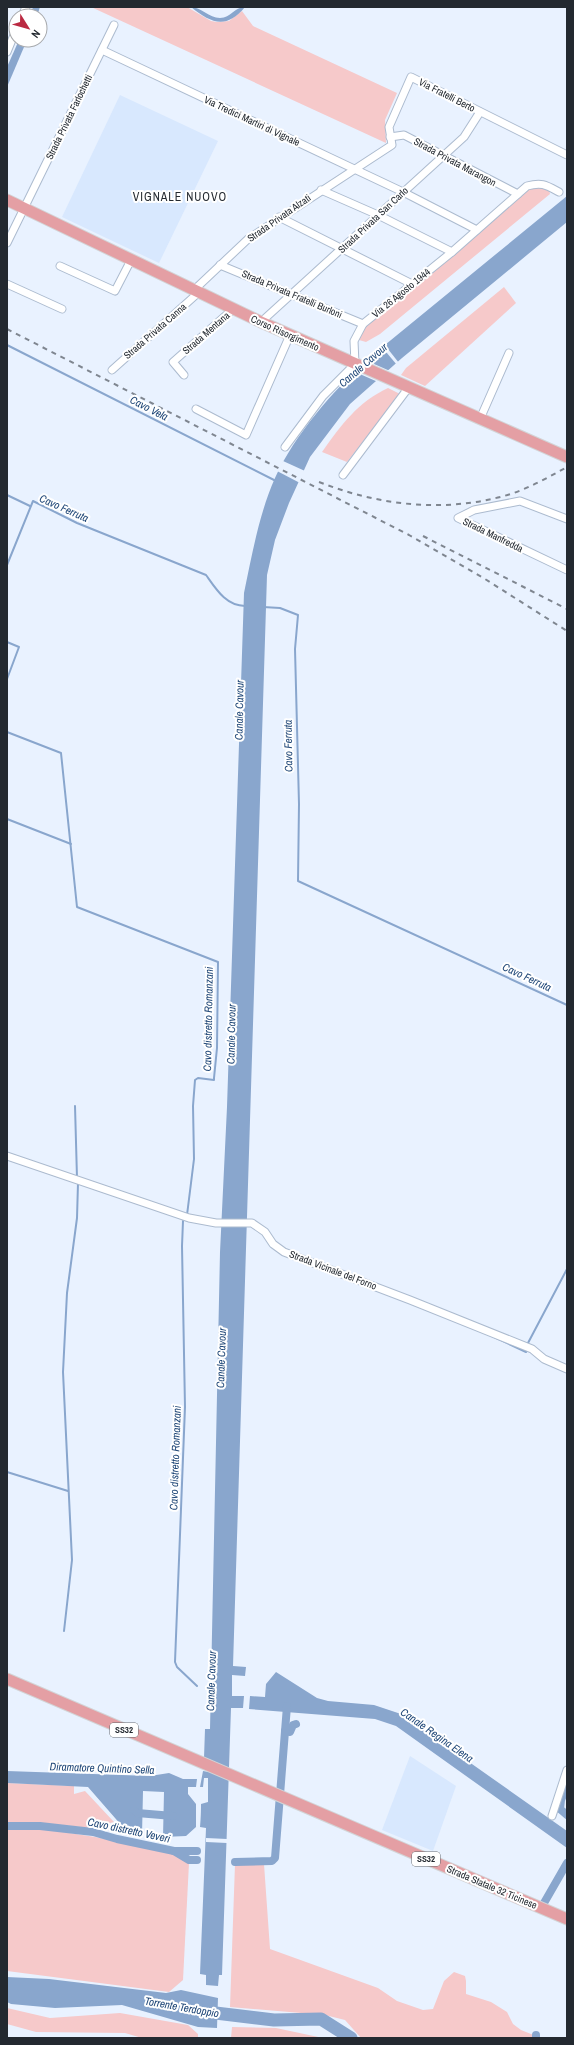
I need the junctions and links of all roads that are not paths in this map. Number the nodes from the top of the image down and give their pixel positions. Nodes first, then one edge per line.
1 (114, 26) dead end
2 (102, 50) junction
3 (480, 112) junction
4 (390, 137) junction
5 (567, 155) edge
6 (443, 157) junction
7 (353, 169) junction
8 (321, 190) junction
9 (403, 192) junction
10 (559, 192) dead end
11 (518, 194) junction
12 (7, 200) edge
13 (24, 208) junction
14 (378, 215) junction
15 (278, 217) junction
16 (477, 230) junction
17 (7, 243) edge
18 (342, 249) junction
19 (452, 252) junction
20 (130, 260) junction
21 (220, 265) junction
22 (60, 266) dead end
23 (7, 284) edge
24 (412, 284) junction
25 (196, 292) junction
26 (292, 294) junction
27 (62, 309) dead end
28 (233, 309) junction
29 (261, 322) junction
30 (363, 324) junction
31 (290, 335) junction
32 (509, 353) dead end
33 (357, 364) junction
34 (112, 370) dead end
35 (184, 375) dead end
36 (409, 387) junction
37 (196, 409) dead end
38 (480, 419) junction
39 (285, 447) dead end
40 (567, 457) edge
41 (343, 475) dead end
42 (567, 519) edge
43 (567, 570) edge
44 (7, 1156) edge
45 (567, 1369) edge
46 (7, 1679) edge
47 (567, 1770) edge
48 (552, 1816) dead end
49 (567, 1919) edge

1 - 2 street, Strada Privata Farlochetti
2 - 7 street, Via Tredici Martiri di Vignale
2 - 13 street, Strada Privata Farlochetti
3 - 4 street, Via Fratelli Berto
3 - 5 street, Via Fratelli Berto
3 - 6 street, Strada Privata San Carlo
4 - 6 street, Strada Privata Marangon
4 - 7 street, Via Fratelli Berto
6 - 9 street, Strada Privata San Carlo
6 - 11 street, Strada Privata Marangon
7 - 8 street, Strada Privata Alzati
7 - 9 street, Via Tredici Martiri di Vignale
8 - 14 street
8 - 15 street, Strada Privata Alzati
9 - 14 street, Strada Privata San Carlo
9 - 16 street, Via Tredici Martiri di Vignale
10 - 11 street, Via 26 Agosto 1944
11 - 16 street, Via 26 Agosto 1944
12 - 13 main road, Corso Risorgimento
13 - 17 street, Strada Privata Farlochetti
13 - 20 main road, Corso Risorgimento
14 - 18 street, Strada Privata San Carlo
14 - 19 street
15 - 18 street
15 - 21 street, Strada Privata Alzati
16 - 19 street, Via 26 Agosto 1944
18 - 24 street
18 - 26 street, Strada Privata San Carlo
19 - 24 street, Via 26 Agosto 1944
20 - 22 street
20 - 25 main road, Corso Risorgimento
21 - 25 street, Strada Privata Alzati
21 - 26 street, Strada Privata Fratelli Burloni
23 - 27 street
24 - 30 street, Via 26 Agosto 1944
25 - 28 main road, Corso Risorgimento
25 - 34 street, Strada Privata Canna
26 - 29 street, Strada Privata San Carlo
26 - 30 street, Strada Privata Fratelli Burloni
28 - 29 main road, Corso Risorgimento
28 - 35 street, Strada Mentana
29 - 31 main road, Corso Risorgimento
30 - 33 street, Via 26 Agosto 1944
31 - 33 main road, Corso Risorgimento
31 - 37 street
32 - 38 street
33 - 36 main road, Corso Risorgimento
33 - 39 street
36 - 38 main road, Corso Risorgimento
36 - 41 street
38 - 40 main road, Corso Risorgimento
42 - 43 street, Strada Manfredda
44 - 45 street, Strada Vicinale del Forno
46 - 49 main road, Strada Statale 32 Ticinese / SS32
47 - 48 street

